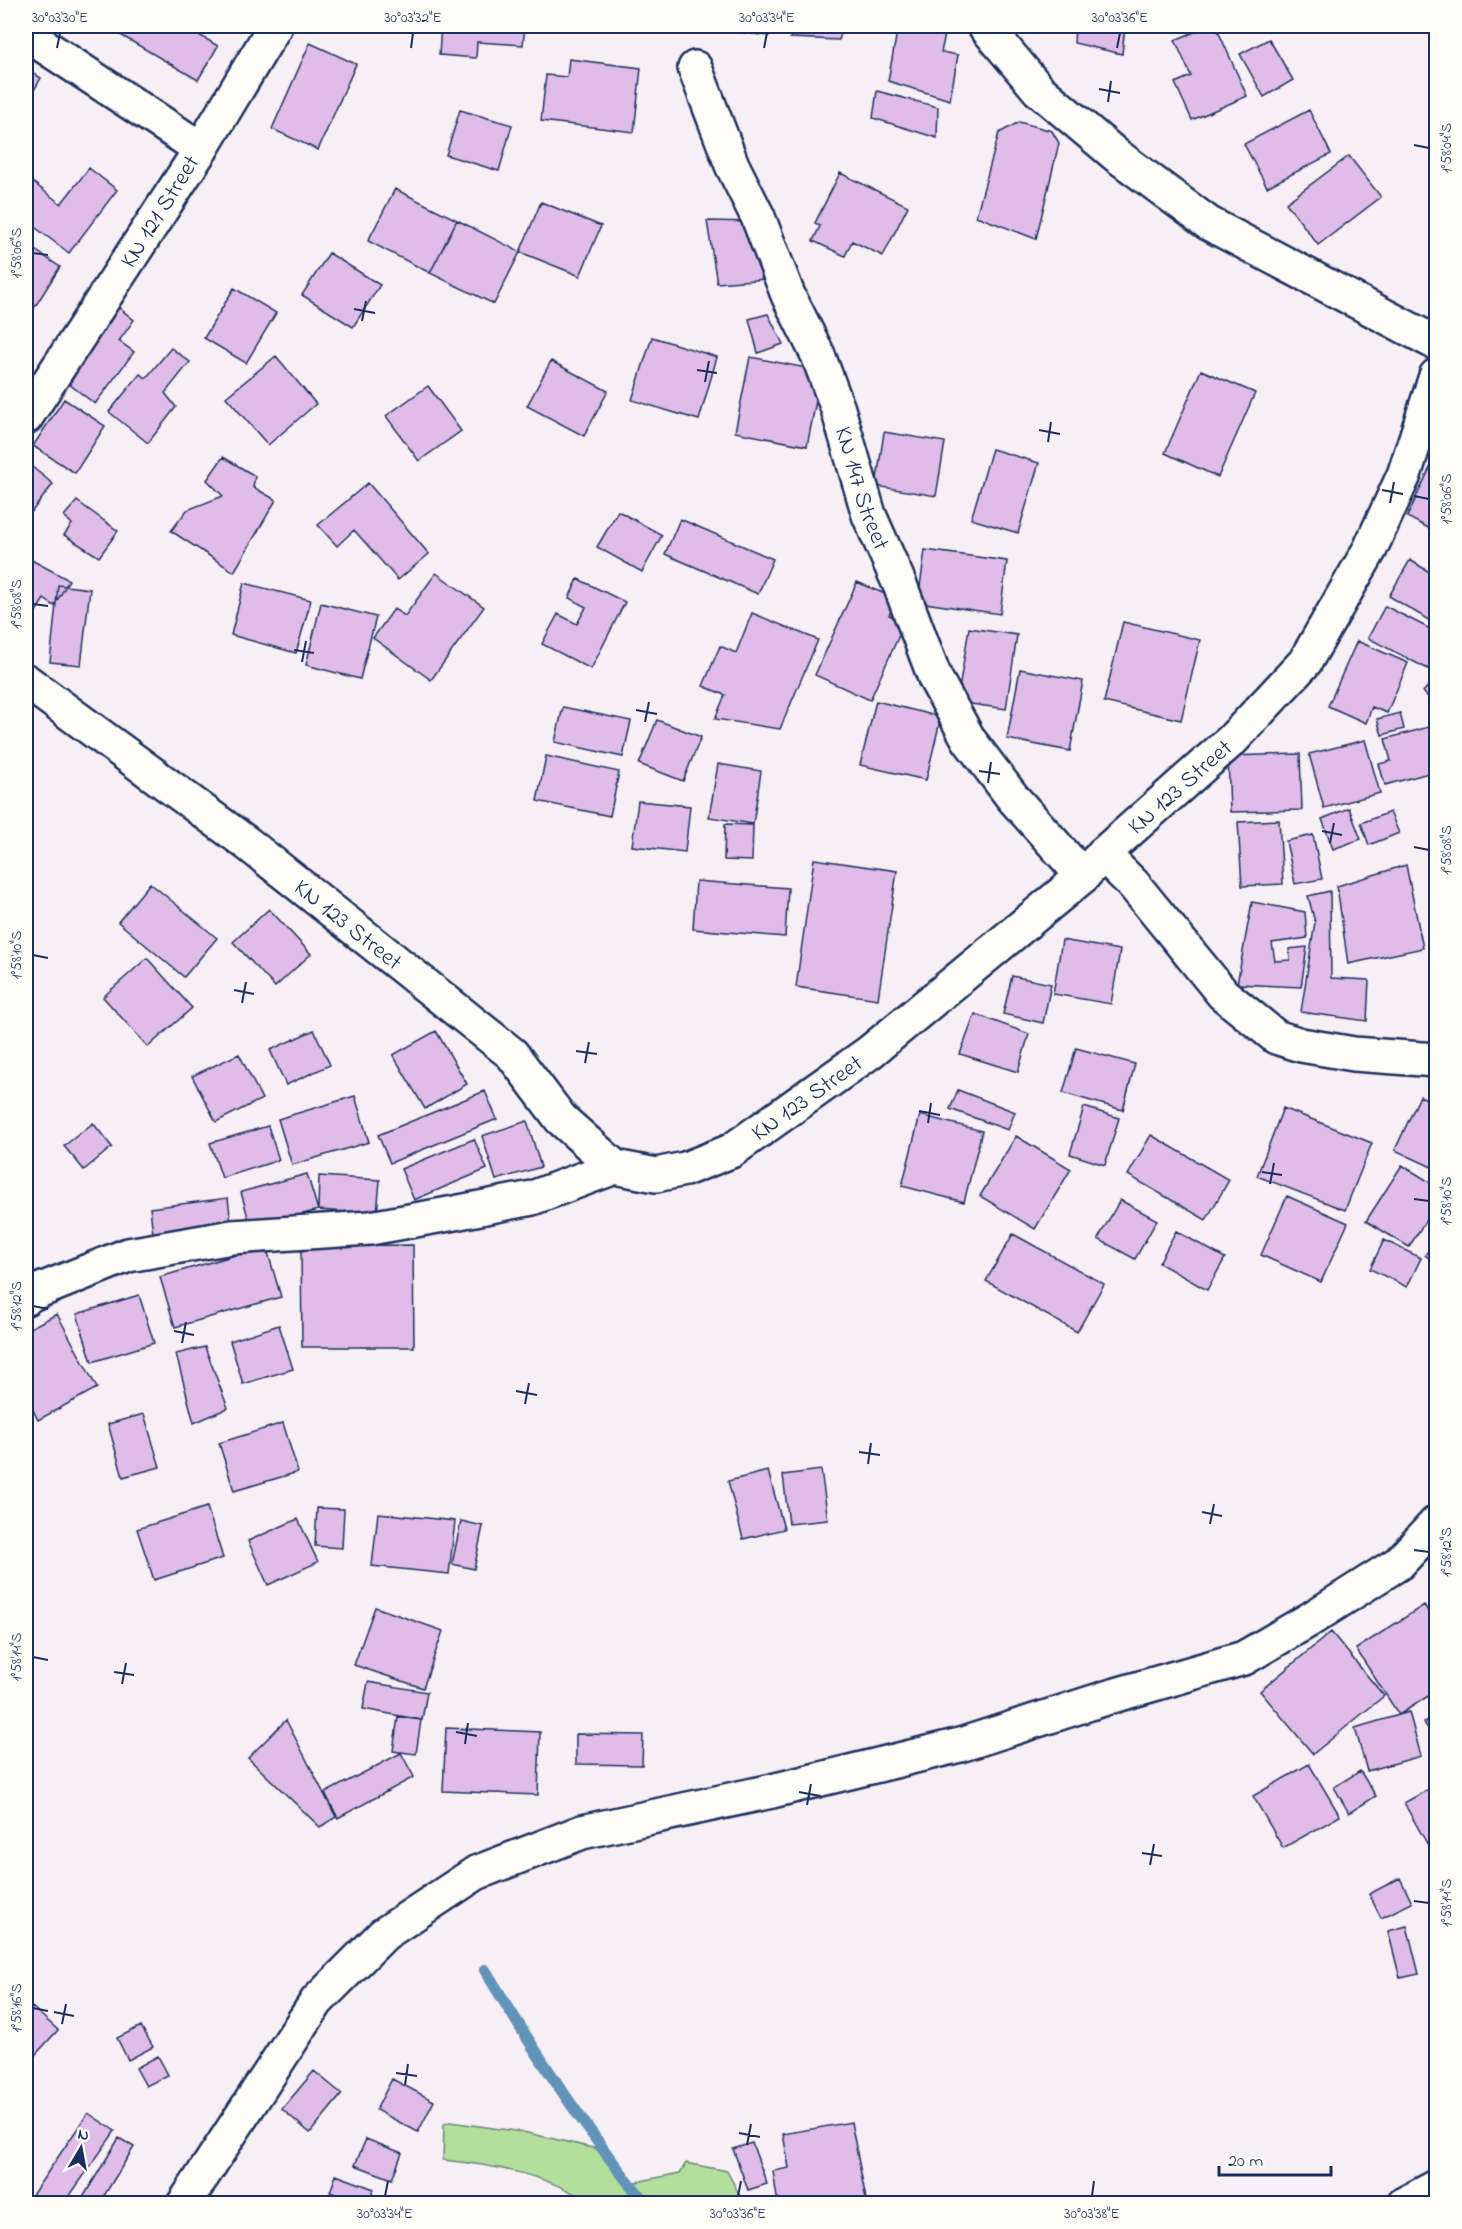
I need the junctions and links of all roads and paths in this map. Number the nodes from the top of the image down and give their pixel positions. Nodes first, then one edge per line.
1 (275, 26) edge
2 (985, 26) edge
3 (26, 34) edge
4 (694, 68) dead end
5 (201, 149) junction
6 (1437, 343) edge
7 (1437, 376) edge
8 (26, 417) edge
9 (26, 681) edge
10 (1093, 865) junction
11 (1437, 1059) edge
12 (615, 1167) junction
13 (26, 1298) edge
14 (1437, 1523) edge
15 (1437, 2187) edge
16 (184, 2204) edge
17 (1404, 2204) edge

1 - 5 street
2 - 6 street
3 - 5 street, KN 121 Street
4 - 10 street, KN 147 Street
5 - 8 street, KN 121 Street
7 - 10 street, KN 123 Street
9 - 12 street, KN 123 Street
10 - 11 street, KN 147 Street
10 - 12 street, KN 123 Street
12 - 13 street
14 - 16 street
15 - 17 street

